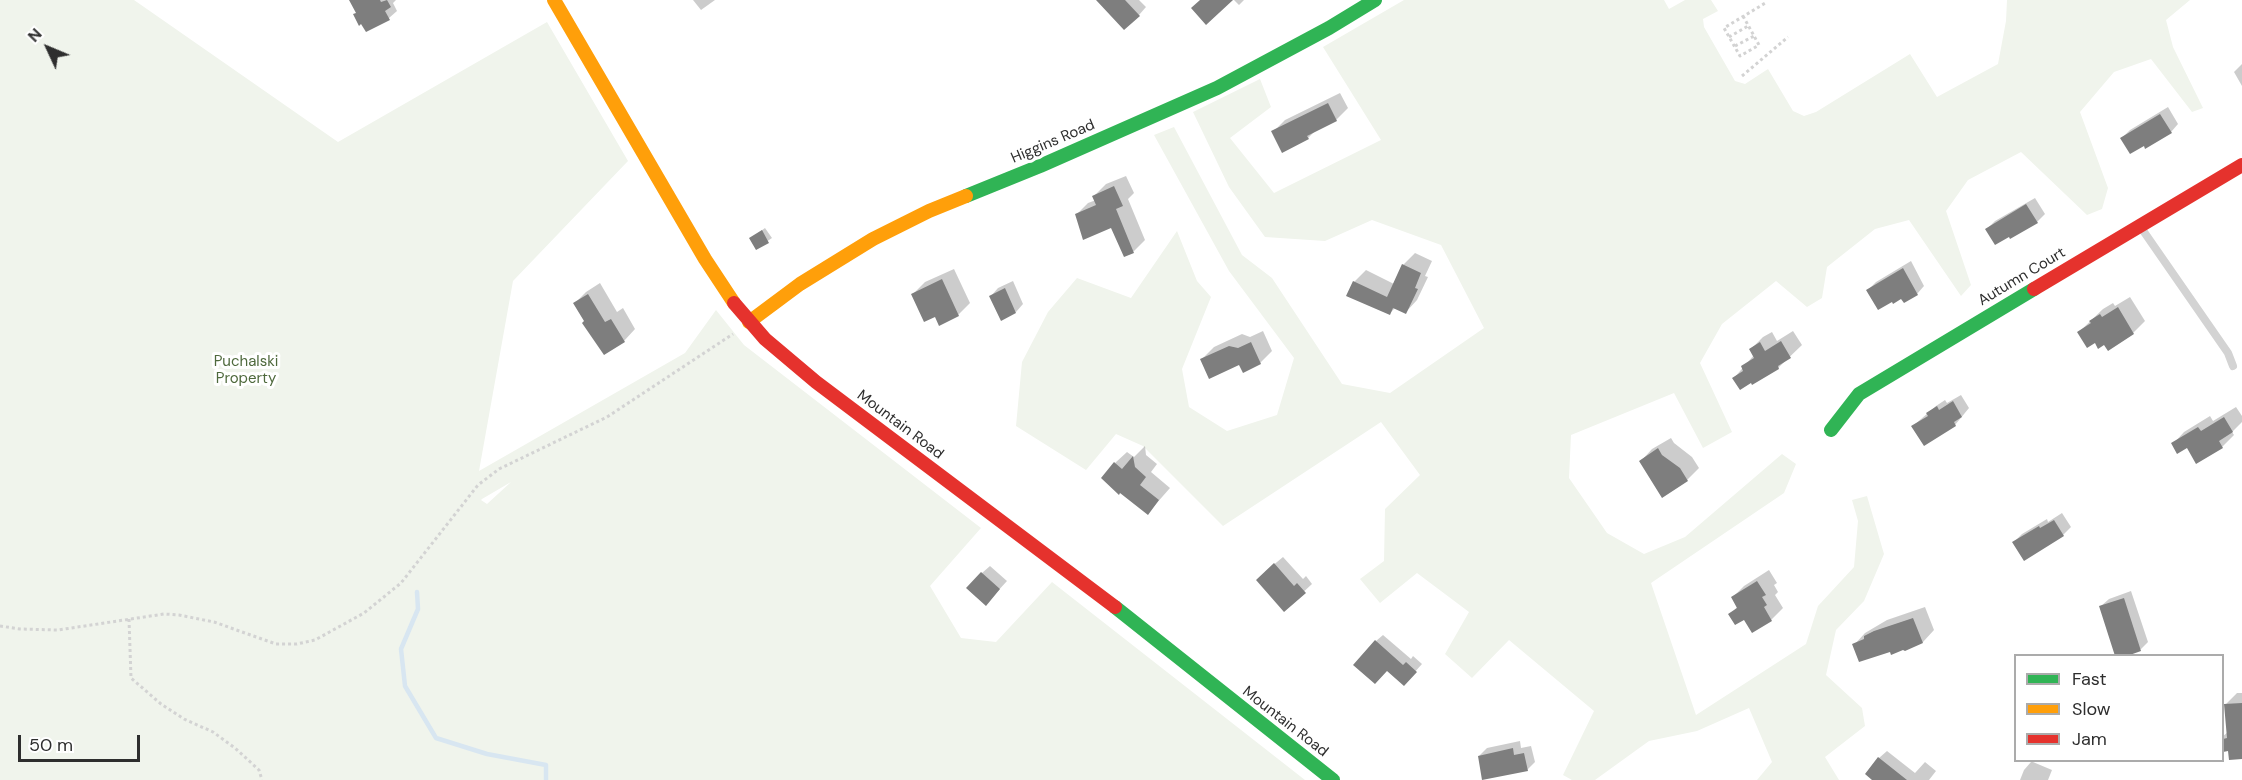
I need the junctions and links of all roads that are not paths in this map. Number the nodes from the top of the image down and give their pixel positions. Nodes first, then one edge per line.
1 (554, 0) edge
2 (1375, 0) edge
3 (2242, 165) edge
4 (2140, 226) junction
5 (749, 322) junction
6 (2233, 366) dead end
7 (1831, 430) dead end
8 (1333, 780) edge

1 - 5 street, Mountain Road
2 - 5 street, Higgins Road
3 - 4 street, Autumn Court
4 - 6 lane
4 - 7 street, Autumn Court
5 - 8 street, Mountain Road

